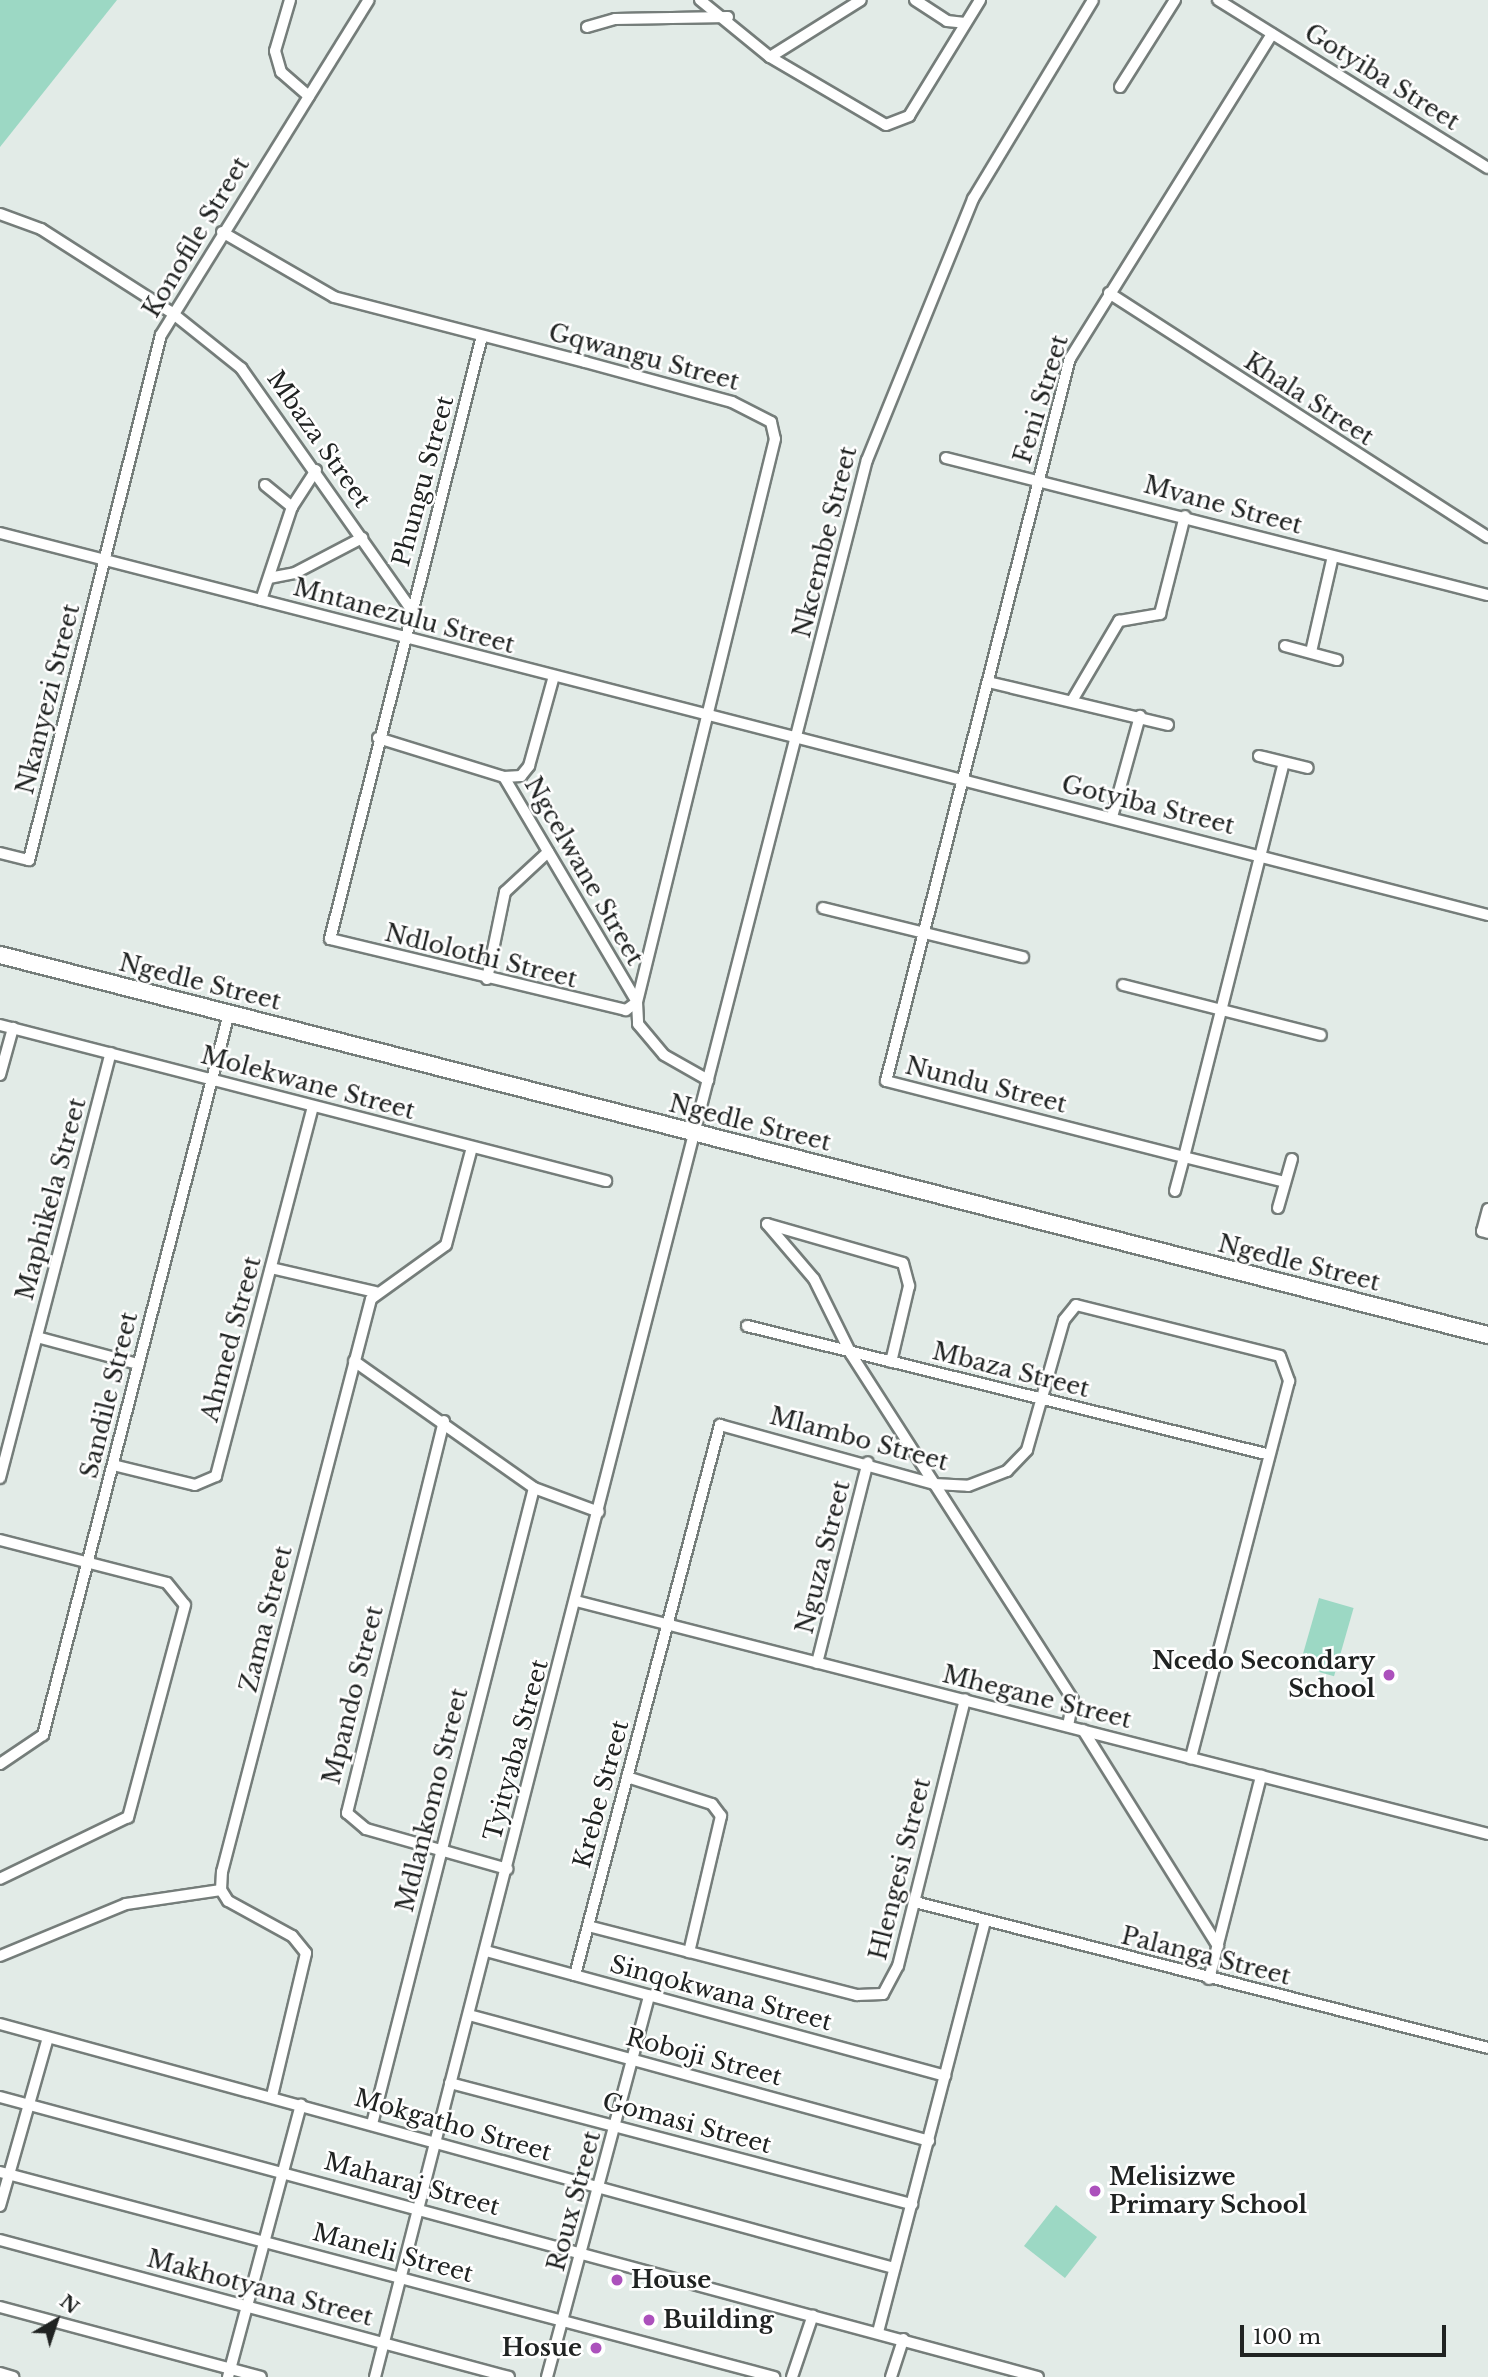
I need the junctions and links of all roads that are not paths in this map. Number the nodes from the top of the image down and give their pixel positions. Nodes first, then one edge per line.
1 (290, 0) edge
2 (369, 0) edge
3 (700, 0) edge
4 (861, 0) edge
5 (915, 0) edge
6 (980, 0) edge
7 (1093, 0) edge
8 (1175, 0) edge
9 (1218, 0) edge
10 (727, 18) junction
11 (965, 23) junction
12 (587, 27) dead end
13 (1272, 34) junction
14 (770, 57) junction
15 (1120, 87) dead end
16 (309, 96) junction
17 (1488, 153) edge
18 (1485, 166) edge
19 (0, 214) edge
20 (222, 232) junction
21 (1109, 293) junction
22 (172, 312) junction
23 (482, 336) junction
24 (946, 458) dead end
25 (316, 470) junction
26 (1038, 479) junction
27 (265, 485) dead end
28 (292, 507) junction
29 (1185, 516) junction
30 (0, 533) edge
31 (1488, 537) edge
32 (362, 538) junction
33 (1333, 556) junction
34 (104, 560) junction
35 (269, 578) junction
36 (1488, 594) edge
37 (261, 600) junction
38 (411, 610) junction
39 (403, 637) junction
40 (1285, 646) dead end
41 (1311, 652) junction
42 (1337, 660) dead end
43 (555, 676) junction
44 (988, 682) junction
45 (1073, 699) junction
46 (705, 715) junction
47 (1140, 716) junction
48 (1168, 725) dead end
49 (378, 738) junction
50 (797, 739) junction
51 (1259, 756) dead end
52 (1284, 763) junction
53 (1308, 768) dead end
54 (505, 778) junction
55 (961, 779) junction
56 (1112, 817) junction
57 (548, 852) junction
58 (0, 853) edge
59 (1260, 855) junction
60 (823, 908) dead end
61 (1488, 915) edge
62 (922, 931) junction
63 (0, 955) edge
64 (1023, 957) dead end
65 (487, 979) junction
66 (1123, 985) dead end
67 (636, 1002) junction
68 (1222, 1007) junction
69 (229, 1013) junction
70 (0, 1025) edge
71 (13, 1028) junction
72 (1321, 1035) dead end
73 (111, 1053) junction
74 (0, 1075) edge
75 (210, 1078) junction
76 (708, 1080) junction
77 (313, 1107) junction
78 (695, 1132) junction
79 (472, 1147) junction
80 (1184, 1157) junction
81 (1292, 1159) dead end
82 (606, 1181) dead end
83 (1285, 1182) junction
84 (1175, 1191) dead end
85 (1278, 1208) dead end
86 (1488, 1209) edge
87 (1488, 1233) edge
88 (271, 1268) junction
89 (375, 1292) junction
90 (747, 1326) dead end
91 (1488, 1335) edge
92 (37, 1336) junction
93 (851, 1354) junction
94 (354, 1361) junction
95 (891, 1362) junction
96 (138, 1364) junction
97 (1044, 1399) junction
98 (444, 1421) junction
99 (6, 1430) edge
100 (1266, 1454) junction
101 (868, 1462) junction
102 (113, 1465) junction
103 (0, 1478) edge
104 (934, 1484) junction
105 (534, 1488) junction
106 (599, 1512) junction
107 (0, 1541) edge
108 (87, 1562) junction
109 (576, 1601) junction
110 (667, 1624) junction
111 (817, 1663) junction
112 (965, 1699) junction
113 (1068, 1726) junction
114 (1083, 1730) junction
115 (1191, 1758) junction
116 (0, 1765) edge
117 (1261, 1776) junction
118 (627, 1777) junction
119 (1488, 1834) edge
120 (441, 1848) junction
121 (507, 1869) junction
122 (0, 1879) edge
123 (221, 1890) junction
124 (915, 1902) junction
125 (985, 1921) junction
126 (588, 1926) junction
127 (1218, 1946) junction
128 (486, 1951) junction
129 (690, 1952) junction
130 (0, 1956) edge
131 (575, 1975) junction
132 (1209, 1979) junction
133 (649, 1995) junction
134 (468, 2015) junction
135 (0, 2024) edge
136 (48, 2038) junction
137 (1488, 2048) edge
138 (633, 2060) junction
139 (945, 2076) junction
140 (450, 2083) junction
141 (0, 2096) edge
142 (272, 2096) junction
143 (30, 2105) junction
144 (301, 2105) junction
145 (372, 2124) junction
146 (615, 2126) junction
147 (929, 2141) junction
148 (435, 2143) junction
149 (283, 2172) junction
150 (5, 2173) edge
151 (599, 2188) junction
152 (912, 2204) junction
153 (0, 2206) edge
154 (418, 2206) junction
155 (0, 2240) edge
156 (266, 2240) junction
157 (583, 2252) junction
158 (894, 2268) junction
159 (401, 2276) junction
160 (248, 2306) junction
161 (0, 2307) edge
162 (813, 2315) junction
163 (564, 2320) junction
164 (878, 2332) junction
165 (903, 2339) junction
166 (384, 2342) junction
167 (229, 2373) edge
168 (0, 2374) edge
169 (13, 2377) edge
170 (261, 2377) edge
171 (376, 2377) edge
172 (509, 2377) edge
173 (547, 2377) edge
174 (774, 2377) edge
175 (792, 2377) edge
176 (891, 2377) edge
177 (1038, 2377) edge

1 - 16 street
2 - 16 street, Konofile Street
3 - 10 street
4 - 14 street
5 - 11 street
6 - 11 street
7 - 50 street, Nkcembe Street
8 - 15 street
9 - 13 street, Gotyiba Street
10 - 12 street
10 - 14 street
11 - 14 street
13 - 18 street, Gotyiba Street
13 - 21 street, Feni Street
16 - 20 street, Konofile Street
17 - 18 street
19 - 22 street, Mbaza Street
20 - 22 street, Konofile Street
20 - 23 street, Gqwangu Street
21 - 26 street, Feni Street
21 - 31 street, Khala Street
22 - 25 street, Mbaza Street
22 - 34 street, Konofile Street
23 - 38 street, Phungu Street
23 - 46 street, Gqwangu Street
24 - 26 street, Mvane Street
25 - 28 street
25 - 32 street, Mbaza Street
26 - 29 street, Mvane Street
26 - 44 street, Feni Street
27 - 28 street
28 - 35 street
29 - 33 street, Mvane Street
29 - 45 street
30 - 34 street, Mntanezulu Street
32 - 35 street
32 - 38 street, Mbaza Street
33 - 36 street, Mvane Street
33 - 41 street
34 - 37 street, Mntanezulu Street
34 - 58 street, Nkanyezi Street
35 - 37 street
37 - 39 street, Mntanezulu Street
38 - 39 street, Phungu Street
39 - 43 street, Mntanezulu Street
39 - 49 street, Ndlolothi Street
40 - 41 street
41 - 42 street
43 - 46 street, Mntanezulu Street
43 - 54 street
44 - 45 street
44 - 55 street, Feni Street
45 - 47 street
46 - 50 street, Mntanezulu Street
46 - 67 street
47 - 48 street
47 - 56 street
49 - 54 street, Ngcelwane Street
49 - 65 street, Ndlolothi Street
50 - 55 street, Gotyiba Street
50 - 76 street, Nkcembe Street
51 - 52 street
52 - 53 street
52 - 59 street
54 - 57 street, Ngcelwane Street
55 - 56 street, Gotyiba Street
55 - 62 street, Nundu Street
56 - 59 street, Gotyiba Street
57 - 65 street
57 - 67 street, Ngcelwane Street
59 - 61 street, Gotyiba Street
59 - 68 street
60 - 62 street
62 - 64 street
62 - 80 street, Nundu Street
63 - 69 street, Ngedle Street
65 - 67 street, Ndlolothi Street
66 - 68 street
67 - 76 street, Ngcelwane Street
68 - 72 street
68 - 80 street
69 - 75 street, Sandile Street
69 - 78 street, Ngedle Street
70 - 71 street, Molekwane Street
71 - 73 street, Molekwane Street
71 - 74 street
73 - 75 street, Molekwane Street
73 - 92 street, Maphikela Street
75 - 77 street, Molekwane Street
75 - 96 street, Sandile Street
76 - 78 street, Nkcembe Street
77 - 79 street, Molekwane Street
77 - 88 street, Ahmed Street
78 - 91 street, Ngedle Street
78 - 106 street, Tyityaba Street
79 - 82 street, Molekwane Street
79 - 89 street
80 - 83 street, Nundu Street
80 - 84 street
81 - 83 street
83 - 85 street
86 - 87 street
88 - 89 street
88 - 102 street, Ahmed Street
89 - 94 street, Zama Street
90 - 93 street, Mbaza Street
92 - 96 street
92 - 99 street, Maphikela Street
93 - 95 street, Mbaza Street
93 - 95 street
93 - 104 street
94 - 98 street
94 - 123 street, Zama Street
95 - 97 street, Mbaza Street
96 - 102 street, Sandile Street
97 - 100 street, Mbaza Street
97 - 100 street, Mlambo Street
97 - 104 street, Mlambo Street
98 - 105 street
98 - 120 street, Mpando Street
99 - 103 street, Maphikela Street
100 - 115 street, Mlambo Street
101 - 104 street, Mlambo Street
101 - 110 street, Mlambo Street
101 - 111 street, Nguza Street
102 - 108 street, Sandile Street
104 - 113 street
105 - 106 street
105 - 120 street, Mdlankomo Street
106 - 109 street, Tyityaba Street
107 - 108 street
108 - 116 street, Sandile Street
108 - 122 street
109 - 110 street, Mhegane Street
109 - 121 street, Tyityaba Street
110 - 111 street, Mhegane Street
110 - 118 street, Krebe Street
111 - 112 street, Mhegane Street
112 - 113 street, Mhegane Street
112 - 124 street, Hlengesi Street
113 - 114 street, Mhegane Street
114 - 115 street, Mhegane Street
114 - 127 street
115 - 117 street, Mhegane Street
117 - 119 street, Mhegane Street
117 - 127 street
118 - 126 street, Krebe Street
118 - 129 street
120 - 121 street, Mpando Street
120 - 145 street, Mdlankomo Street
121 - 128 street, Tyityaba Street
123 - 130 street
123 - 142 street
124 - 125 street, Palanga Street
124 - 129 street, Hlengesi Street
125 - 132 street, Palanga Street
125 - 139 street
126 - 129 street, Hlengesi Street
126 - 131 street, Krebe Street
127 - 132 street
128 - 131 street, Sinqokwana Street
128 - 134 street, Tyityaba Street
131 - 133 street, Sinqokwana Street
132 - 137 street, Palanga Street
133 - 138 street, Roux Street
133 - 139 street, Sinqokwana Street
134 - 138 street, Roboji Street
134 - 140 street, Tyityaba Street
135 - 136 street, Mokgatho Street
136 - 142 street, Mokgatho Street
136 - 143 street
138 - 146 street, Roux Street
138 - 147 street, Roboji Street
139 - 147 street
140 - 146 street, Gomasi Street
140 - 148 street, Tyityaba Street
141 - 143 street, Maharaj Street
142 - 144 street, Mokgatho Street
143 - 149 street, Maharaj Street
143 - 150 street
144 - 145 street, Mokgatho Street
144 - 149 street
145 - 148 street, Mokgatho Street
146 - 151 street, Roux Street
146 - 152 street, Gomasi Street
147 - 152 street
148 - 151 street, Mokgatho Street
148 - 154 street, Tyityaba Street
149 - 154 street, Maharaj Street
149 - 156 street
150 - 153 street
150 - 156 street, Maneli Street
151 - 157 street, Roux Street
151 - 158 street, Mokgatho Street
152 - 158 street
154 - 157 street, Maharaj Street
154 - 159 street, Tyityaba Street
155 - 160 street, Makhotyana Street
156 - 159 street, Maneli Street
156 - 160 street
157 - 162 street, Maharaj Street
157 - 163 street, Roux Street
158 - 164 street
159 - 163 street, Maneli Street
159 - 166 street, Tyityaba Street
160 - 166 street, Makhotyana Street
160 - 167 street
161 - 167 street
162 - 164 street, Maharaj Street
162 - 175 street
163 - 173 street, Roux Street
163 - 174 street, Maneli Street
164 - 165 street, Maharaj Street
165 - 176 street
165 - 177 street, Maharaj Street
166 - 171 street, Tyityaba Street
166 - 172 street, Makhotyana Street
167 - 170 street
168 - 169 street

